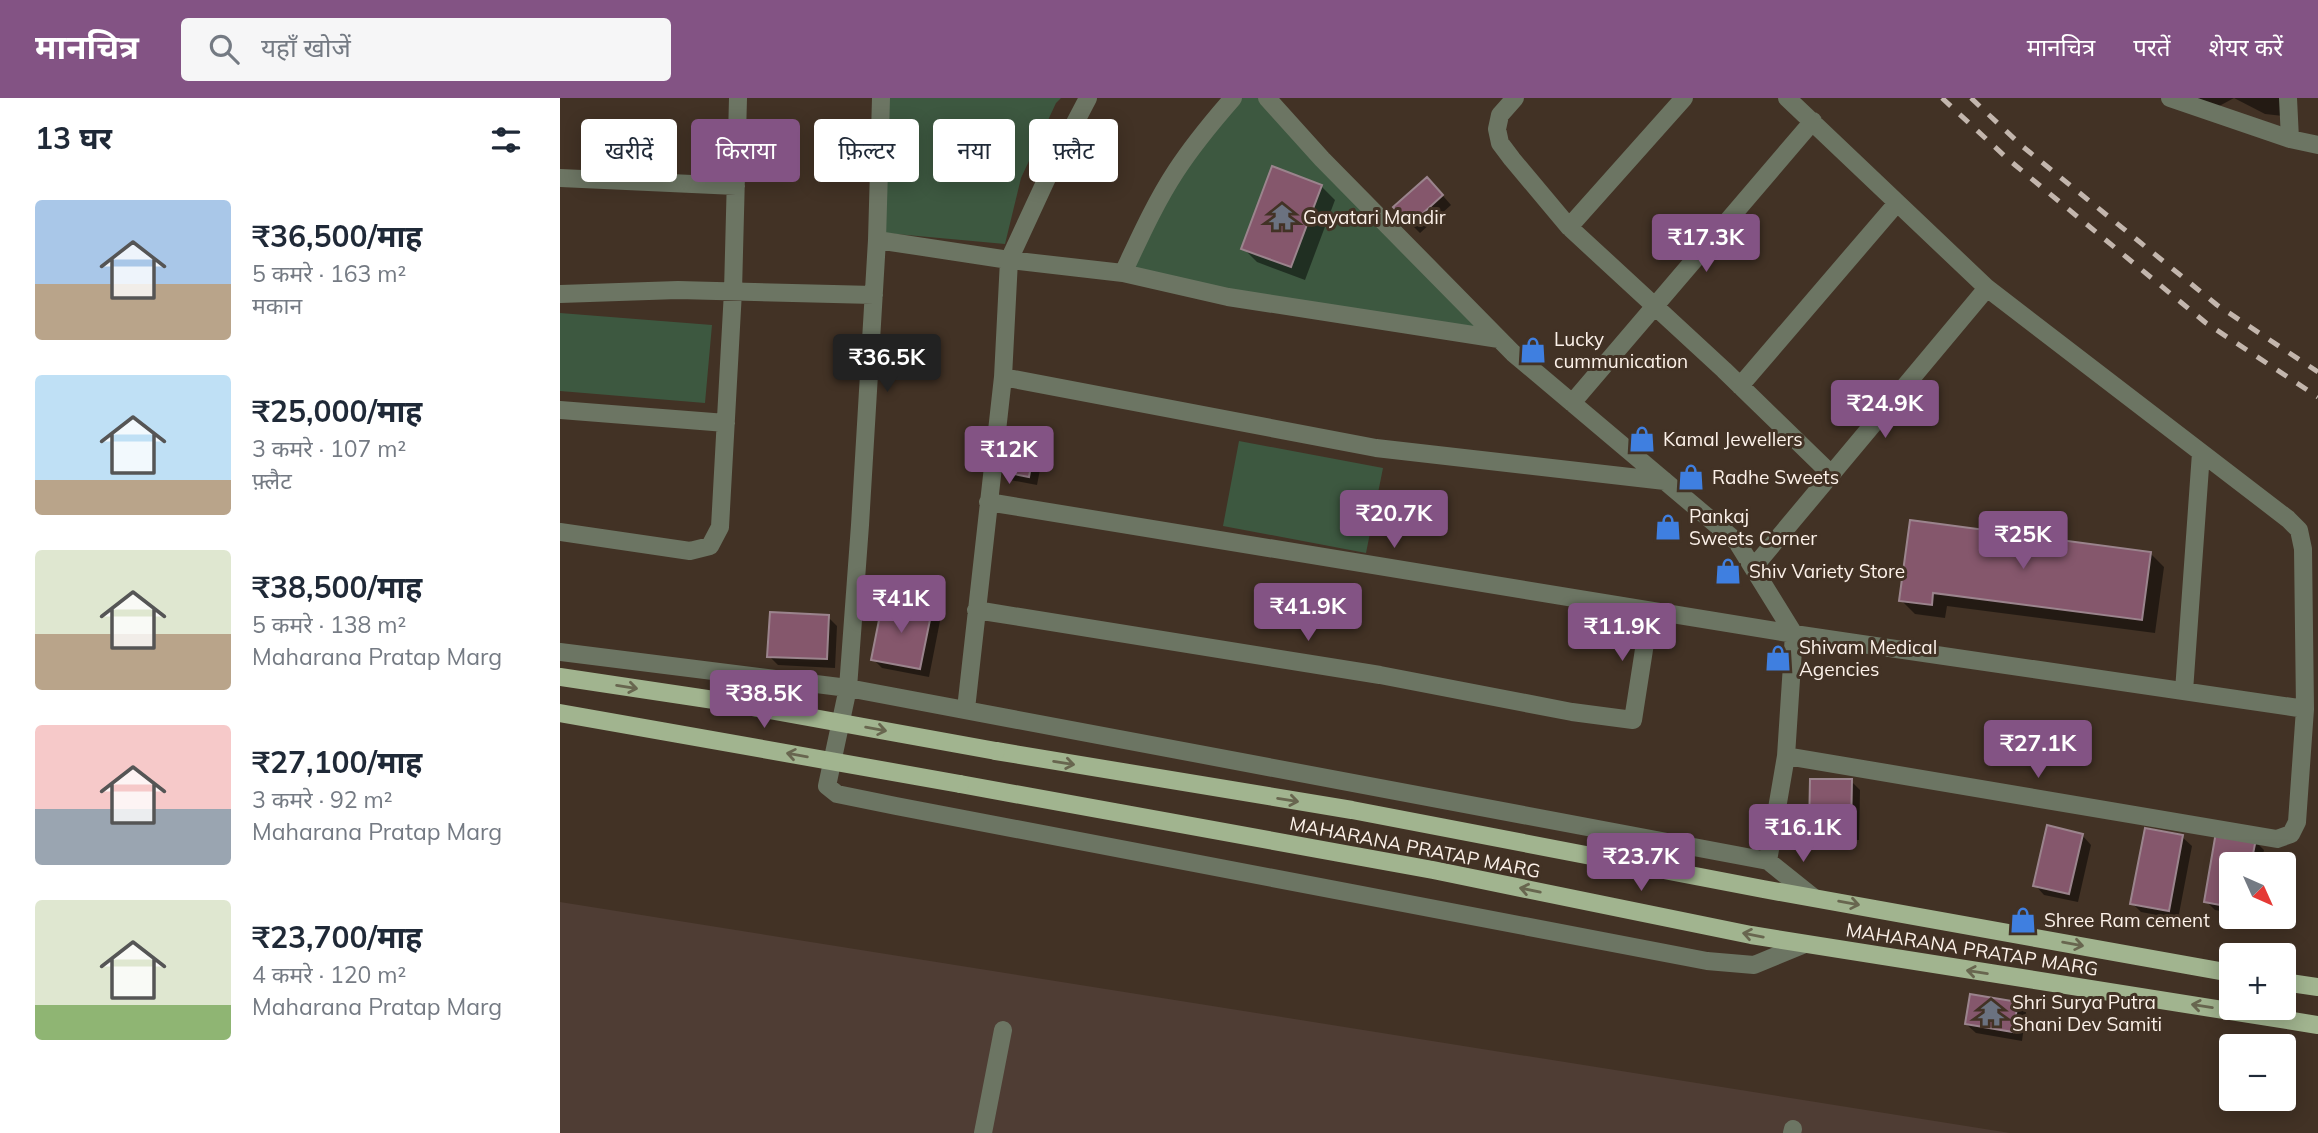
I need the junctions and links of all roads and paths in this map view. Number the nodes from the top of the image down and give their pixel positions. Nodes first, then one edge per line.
1 (738, 98) edge
2 (881, 98) edge
3 (1088, 98) edge
4 (1233, 98) edge
5 (1267, 98) edge
6 (1515, 98) edge
7 (1684, 98) edge
8 (1787, 98) edge
9 (2170, 98) edge
10 (2288, 98) edge
11 (1813, 121) junction
12 (2290, 139) junction
13 (2318, 145) edge
14 (560, 178) edge
15 (736, 186) junction
16 (1897, 203) junction
17 (1569, 227) junction
18 (877, 240) junction
19 (1009, 260) junction
20 (1123, 273) junction
21 (1987, 288) junction
22 (733, 291) junction
23 (560, 295) edge
24 (874, 295) junction
25 (1654, 305) junction
26 (1499, 339) junction
27 (1003, 377) junction
28 (1740, 386) junction
29 (1572, 403) junction
30 (560, 410) edge
31 (726, 423) junction
32 (2201, 453) junction
33 (1831, 474) junction
34 (1665, 481) junction
35 (988, 502) junction
36 (560, 532) edge
37 (1753, 568) junction
38 (976, 610) junction
39 (1650, 611) junction
40 (1794, 634) junction
41 (560, 652) edge
42 (560, 677) edge
43 (848, 688) junction
44 (2184, 691) junction
45 (966, 709) junction
46 (2305, 709) junction
47 (560, 713) edge
48 (1786, 756) junction
49 (1768, 861) junction
50 (1813, 897) junction
51 (1805, 944) junction
52 (2219, 971) edge
53 (2296, 984) edge
54 (2318, 987) edge
55 (2318, 1025) edge
56 (1003, 1030) dead end
57 (982, 1133) edge

1 - 15 street
2 - 18 street
3 - 19 street
4 - 20 street
5 - 26 street
6 - 17 street
7 - 17 street
8 - 11 street
9 - 12 street
10 - 12 street
11 - 16 street
11 - 25 street
12 - 13 street
14 - 15 street
15 - 22 street
16 - 21 street
16 - 28 street
17 - 25 street
18 - 19 street
18 - 24 street
19 - 20 street
19 - 27 street
20 - 26 street
21 - 32 street
21 - 33 street
22 - 23 street
22 - 24 street
22 - 31 street
24 - 43 street
25 - 28 street
25 - 29 street
26 - 29 street
27 - 34 street
27 - 35 street
28 - 33 street
29 - 34 street
30 - 31 street
31 - 36 street
32 - 44 street
32 - 46 street
33 - 37 street
34 - 37 street
35 - 38 street
35 - 39 street
37 - 40 street
38 - 39 street
38 - 45 street
39 - 40 street
40 - 44 street
40 - 48 street
41 - 43 street
42 -> 50 main road, MAHARANA PRATAP MARG, bridge
43 - 45 street
43 - 51 street
44 - 46 street
45 - 49 street
46 - 48 street
51 -> 47 main road, MAHARANA PRATAP MARG, bridge
48 - 49 street
49 - 50 street
50 -> 52 main road, MAHARANA PRATAP MARG
55 -> 51 main road, MAHARANA PRATAP MARG
53 - 54 main road
56 - 57 street

